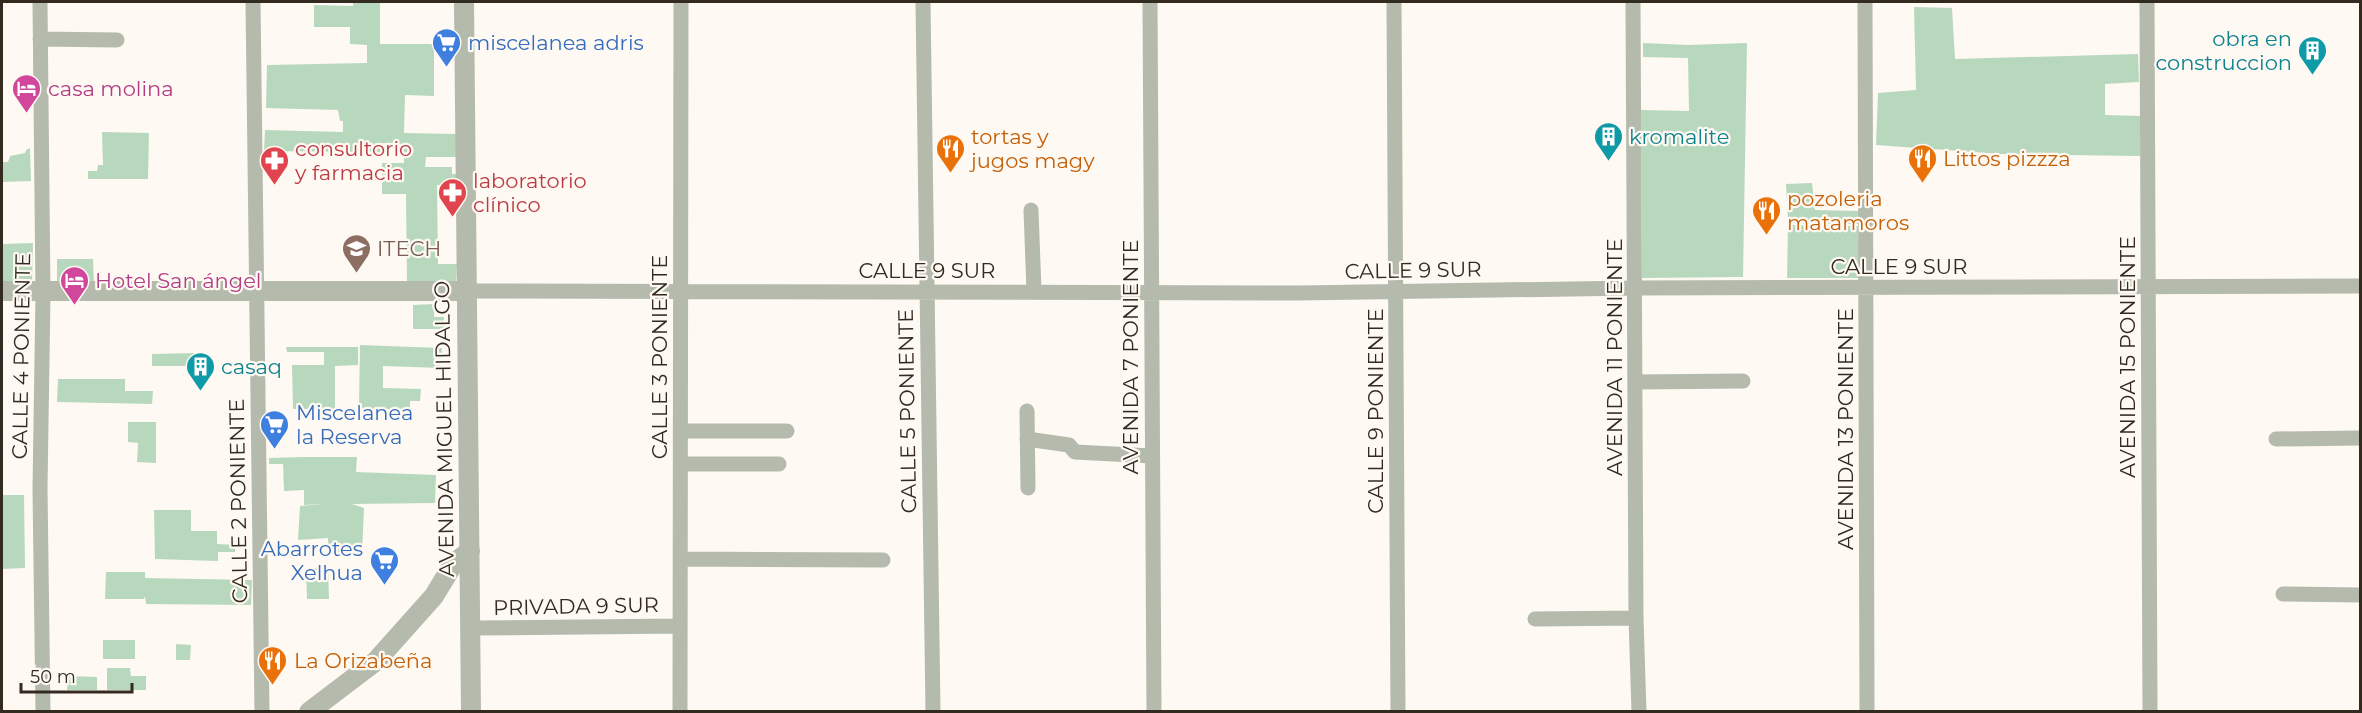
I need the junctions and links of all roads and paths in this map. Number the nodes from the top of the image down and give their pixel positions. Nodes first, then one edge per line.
1 (40, 2) edge
2 (253, 2) edge
3 (464, 2) edge
4 (681, 2) edge
5 (923, 2) edge
6 (1150, 2) edge
7 (1394, 2) edge
8 (1633, 2) edge
9 (1865, 2) edge
10 (2147, 2) edge
11 (40, 39) junction
12 (117, 40) dead end
13 (1031, 210) dead end
14 (2361, 286) edge
15 (1866, 287) junction
16 (2148, 287) junction
17 (1635, 288) junction
18 (2, 291) edge
19 (44, 291) junction
20 (256, 291) junction
21 (465, 291) junction
22 (679, 291) junction
23 (926, 291) junction
24 (1035, 291) junction
25 (1151, 291) junction
26 (1395, 291) junction
27 (1743, 381) dead end
28 (1635, 382) junction
29 (1027, 411) dead end
30 (681, 430) junction
31 (787, 431) dead end
32 (2361, 438) edge
33 (1027, 439) junction
34 (2276, 439) dead end
35 (1152, 456) junction
36 (681, 464) junction
37 (779, 464) dead end
38 (1028, 488) dead end
39 (470, 551) junction
40 (681, 559) junction
41 (883, 560) dead end
42 (2283, 594) dead end
43 (2361, 596) edge
44 (1636, 618) junction
45 (1535, 620) dead end
46 (680, 626) junction
47 (472, 628) junction
48 (44, 711) edge
49 (262, 711) edge
50 (309, 711) edge
51 (471, 711) edge
52 (680, 711) edge
53 (933, 711) edge
54 (1154, 711) edge
55 (1398, 711) edge
56 (1639, 711) edge
57 (1867, 711) edge
58 (2150, 711) edge

1 - 11 street, CALLE 4 PONIENTE
2 - 20 street, CALLE 2 PONIENTE
3 - 21 street, AVENIDA MIGUEL HIDALGO
4 - 22 street, CALLE 3 PONIENTE
5 - 23 street, CALLE 5 PONIENTE
6 - 25 street, AVENIDA 7 PONIENTE
7 - 26 street, CALLE 9 PONIENTE
8 - 17 street, AVENIDA 11 PONIENTE
9 - 15 street, AVENIDA 13 PONIENTE
10 - 16 street, AVENIDA 15 PONIENTE
11 - 12 street
11 - 19 street, CALLE 4 PONIENTE
13 - 24 street
14 - 16 street, CALLE 9 SUR
15 - 16 street, CALLE 9 SUR
15 - 17 street, CALLE 9 SUR
15 - 57 street, AVENIDA 13 PONIENTE
16 - 58 street, AVENIDA 15 PONIENTE
17 - 26 street, CALLE 9 SUR
17 - 28 street, AVENIDA 11 PONIENTE
18 - 19 street
19 - 20 street
19 - 48 street, CALLE 4 PONIENTE
20 - 21 street
20 - 49 street, CALLE 2 PONIENTE
21 - 22 street, CALLE 9 SUR
21 - 39 street, AVENIDA MIGUEL HIDALGO
22 - 23 street, CALLE 9 SUR
22 - 30 street, CALLE 3 PONIENTE
23 - 24 street, CALLE 9 SUR
23 - 53 street, CALLE 5 PONIENTE
24 - 25 street, CALLE 9 SUR
25 - 26 street, CALLE 9 SUR
25 - 35 street, AVENIDA 7 PONIENTE
26 - 55 street, CALLE 9 PONIENTE
27 - 28 street
28 - 44 street, AVENIDA 11 PONIENTE
29 - 33 street
30 - 31 street
30 - 36 street, CALLE 3 PONIENTE
32 - 34 street
33 - 35 street
33 - 38 street
35 - 54 street, AVENIDA 7 PONIENTE
36 - 37 street
36 - 40 street, CALLE 3 PONIENTE
39 - 47 street, AVENIDA MIGUEL HIDALGO
39 - 50 street
40 - 41 street
40 - 46 street, CALLE 3 PONIENTE
42 - 43 street
44 - 45 street
44 - 56 street, AVENIDA 11 PONIENTE
46 - 47 street, PRIVADA 9 SUR
46 - 52 street, CALLE 3 PONIENTE
47 - 51 street, AVENIDA MIGUEL HIDALGO

